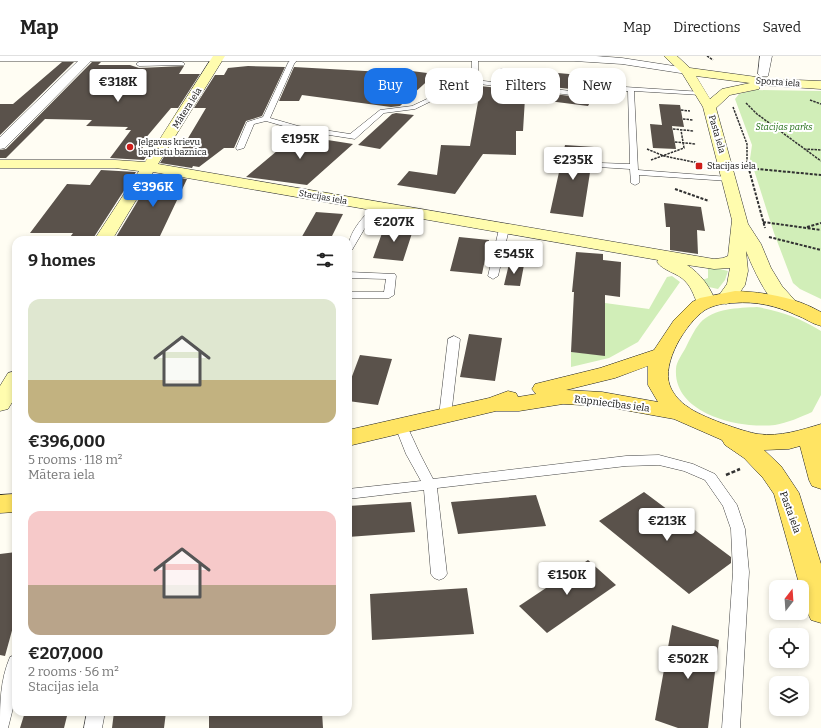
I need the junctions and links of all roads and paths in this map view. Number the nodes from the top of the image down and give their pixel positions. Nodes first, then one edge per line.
1 (219, 56) edge
2 (297, 56) edge
3 (621, 56) edge
4 (670, 56) edge
5 (766, 56) edge
6 (0, 58) edge
7 (88, 58) junction
8 (475, 58) junction
9 (574, 58) junction
10 (151, 61) junction
11 (139, 64) dead end
12 (182, 64) dead end
13 (476, 68) edge
14 (687, 71) junction
15 (764, 74) dead end
16 (483, 83) edge
17 (818, 85) edge
18 (631, 90) junction
19 (701, 93) junction
20 (746, 100) dead end
21 (425, 102) edge
22 (732, 102) dead end
23 (709, 107) junction
24 (681, 110) dead end
25 (690, 111) dead end
26 (266, 119) junction
27 (683, 119) dead end
28 (693, 120) dead end
29 (673, 130) dead end
30 (681, 130) junction
31 (694, 131) dead end
32 (675, 142) dead end
33 (633, 143) junction
34 (683, 143) junction
35 (696, 144) dead end
36 (0, 145) edge
37 (240, 148) dead end
38 (804, 149) junction
39 (821, 150) edge
40 (664, 156) junction
41 (821, 161) edge
42 (698, 163) dead end
43 (0, 164) edge
44 (601, 165) dead end
45 (149, 167) junction
46 (634, 168) junction
47 (748, 168) junction
48 (821, 175) edge
49 (729, 179) junction
50 (635, 182) dead end
51 (378, 207) junction
52 (821, 223) edge
53 (740, 224) junction
54 (804, 228) junction
55 (504, 229) junction
56 (821, 230) edge
57 (106, 236) edge
58 (769, 237) dead end
59 (352, 242) edge
60 (821, 250) edge
61 (630, 251) junction
62 (737, 258) junction
63 (352, 275) edge
64 (493, 276) dead end
65 (352, 295) edge
66 (726, 298) junction
67 (706, 302) junction
68 (796, 307) junction
69 (821, 314) edge
70 (821, 320) edge
71 (454, 339) dead end
72 (663, 354) junction
73 (12, 384) edge
74 (0, 404) edge
75 (496, 404) junction
76 (680, 412) junction
77 (445, 416) junction
78 (401, 426) junction
79 (727, 434) junction
80 (815, 434) edge
81 (352, 437) edge
82 (742, 469) dead end
83 (722, 476) dead end
84 (821, 480) edge
85 (430, 485) junction
86 (352, 494) edge
87 (12, 503) edge
88 (0, 504) edge
89 (439, 574) dead end
90 (821, 611) edge
91 (12, 678) edge
92 (95, 716) edge
93 (0, 725) edge
94 (93, 728) edge
95 (731, 728) edge

1 - 2 street
1 - 10 street
1 - 45 street, Mātera iela
2 - 8 street
2 - 26 lane
3 - 9 street
4 - 14 street, Pasta iela
5 - 15 street
6 - 7 street
7 - 10 street
7 - 36 street
8 - 9 street
8 - 13 lane
9 - 14 street
10 - 11 lane
10 - 12 lane
14 - 17 street, Sporta iela
14 - 19 street, Pasta iela
16 - 18 lane
17 - 23 street
18 - 19 lane
18 - 33 lane
19 - 23 street, Pasta iela
20 - 38 path
21 - 26 lane
22 - 47 path
23 - 49 street, Pasta iela
24 - 25 path
26 - 37 lane
27 - 28 path
29 - 30 path
30 - 31 path
30 - 34 path
32 - 34 path
33 - 40 path
33 - 46 lane
34 - 35 path
34 - 40 path
38 - 39 path
38 - 41 path
40 - 42 path
40 - 46 path
43 - 45 street, Stacijas iela
44 - 46 lane
45 - 51 street, Stacijas iela
45 - 57 street, Mātera iela
46 - 49 lane
46 - 50 lane
47 - 48 path
47 - 54 path
49 - 53 street, Pasta iela
51 - 55 street, Stacijas iela
51 - 59 lane
52 - 54 path
53 - 62 street, Pasta iela
53 - 68 street, Pasta iela
54 - 56 path
55 - 61 street, Stacijas iela
55 - 64 lane
58 - 60 path
61 - 62 street, Stacijas iela
61 - 67 street
62 - 66 street, Pasta iela
63 - 65 lane
66 - 67 main road, Rūpniecības iela
66 - 68 main road, Rūpniecības iela
67 - 72 main road, Rūpniecības iela
68 - 69 street
68 - 70 main road, Rūpniecības iela
71 - 77 lane
72 - 75 main road, Rūpniecības iela
72 - 76 main road, Rūpniecības iela
73 - 74 street
75 - 76 main road, Rūpniecības iela
75 - 77 main road, Rūpniecības iela
76 - 79 main road, Rūpniecības iela
77 - 78 main road, Rūpniecības iela
78 - 81 main road, Rūpniecības iela
78 - 85 lane
79 - 80 main road, Rūpniecības iela
79 - 90 main road, Pasta iela
80 - 84 main road
82 - 83 path
85 - 86 lane
85 - 89 lane
85 - 95 lane
87 - 88 main road
91 - 93 lane
92 - 94 lane

